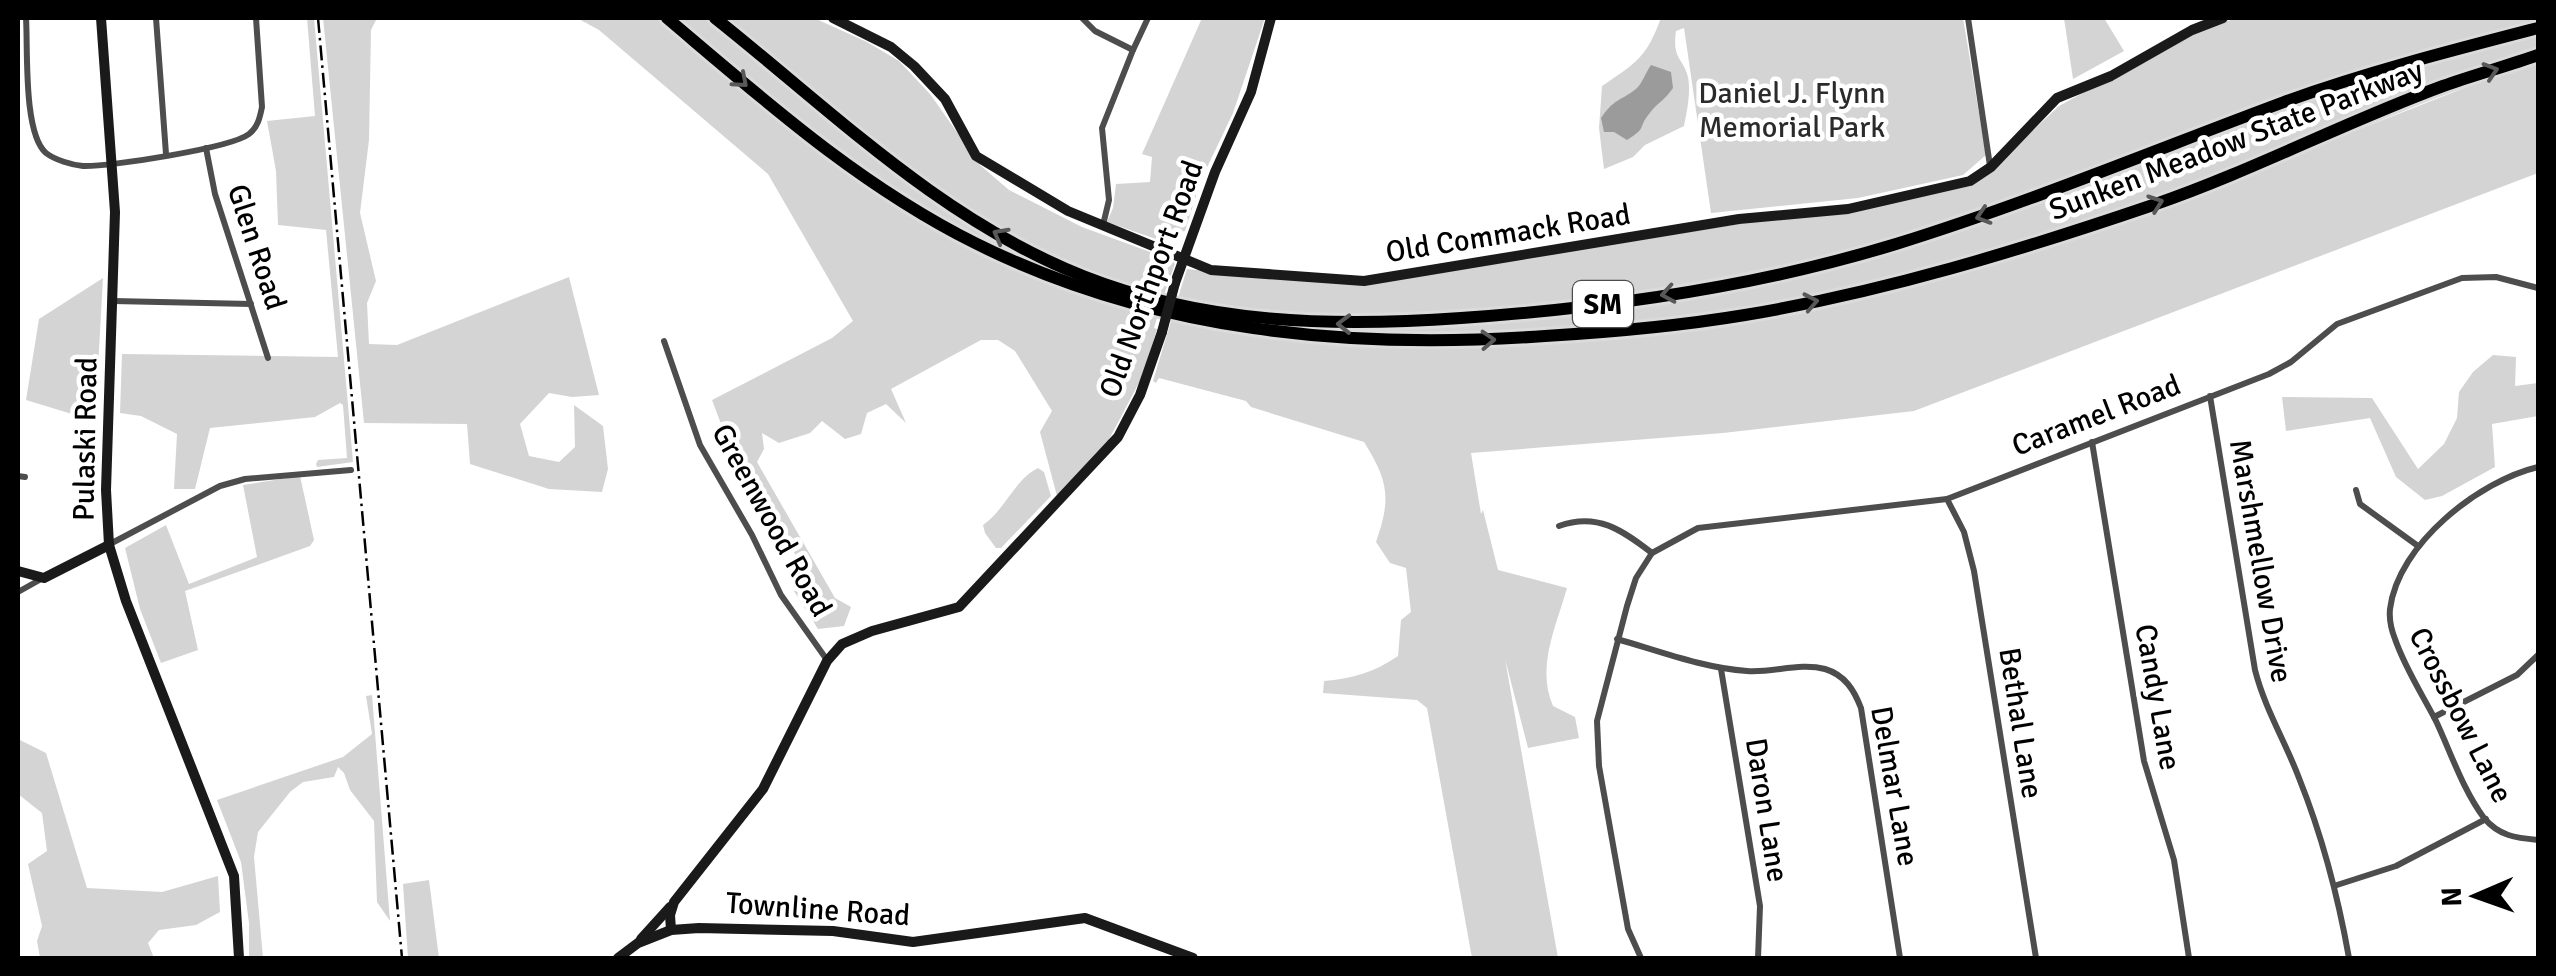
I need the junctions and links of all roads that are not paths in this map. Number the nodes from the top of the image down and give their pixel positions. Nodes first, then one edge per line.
1 (26, 18) edge
2 (102, 18) edge
3 (156, 18) edge
4 (256, 18) edge
5 (667, 18) edge
6 (714, 18) edge
7 (833, 18) edge
8 (1082, 18) edge
9 (1148, 18) edge
10 (1271, 18) edge
11 (1968, 18) edge
12 (2223, 18) edge
13 (850, 21) edge
14 (2538, 28) edge
15 (1133, 50) junction
16 (2538, 55) edge
17 (206, 148) junction
18 (166, 154) junction
19 (110, 164) junction
20 (1990, 168) junction
21 (1103, 225) junction
22 (1184, 260) junction
23 (2538, 288) edge
24 (113, 300) junction
25 (252, 304) junction
26 (664, 341) dead end
27 (268, 358) dead end
28 (2210, 396) junction
29 (2092, 442) junction
30 (2538, 467) edge
31 (351, 470) dead end
32 (2356, 490) dead end
33 (1947, 499) junction
34 (1559, 526) dead end
35 (108, 545) junction
36 (2418, 546) junction
37 (1652, 553) junction
38 (18, 571) edge
39 (44, 578) junction
40 (18, 592) edge
41 (1617, 639) junction
42 (2538, 654) edge
43 (827, 661) junction
44 (1721, 669) junction
45 (2434, 717) junction
46 (2486, 819) junction
47 (2538, 840) edge
48 (2336, 885) junction
49 (674, 902) junction
50 (671, 930) junction
51 (638, 943) junction
52 (238, 958) edge
53 (618, 958) edge
54 (1193, 958) edge
55 (1642, 958) edge
56 (1758, 958) edge
57 (1900, 958) edge
58 (2036, 958) edge
59 (2189, 958) edge
60 (2349, 958) edge

1 - 19 street
2 - 19 main road, Pulaski Road
3 - 18 street
4 - 17 street
5 -> 16 highway, Sunken Meadow State Parkway / SM
14 -> 6 highway, Sunken Meadow State Parkway / SM
7 - 13 main road, Old Commack Road
8 - 15 street
9 - 15 street
10 - 22 main road, Old Northport Road
11 - 20 street
12 - 20 main road, Old Commack Road
13 - 21 main road, Old Commack Road
15 - 21 street
17 - 18 street
17 - 25 street, Glen Road
18 - 19 street
19 - 24 main road, Pulaski Road
20 - 22 main road, Old Commack Road
21 - 22 main road, Old Commack Road
22 - 43 main road, Old Northport Road, bridge
23 - 28 street, Caramel Road
24 - 25 street
24 - 35 main road, Pulaski Road
25 - 27 street, Glen Road
26 - 43 street, Greenwood Road
28 - 29 street, Caramel Road
28 - 48 street, Marshmellow Drive
29 - 33 street, Caramel Road
29 - 59 street, Candy Lane
30 - 36 street, Crossbow Lane
31 - 35 street
32 - 36 street
33 - 37 street, Caramel Road
33 - 58 street, Bethal Lane
34 - 37 street
35 - 39 main road
35 - 52 main road, Pulaski Road
36 - 45 street, Crossbow Lane
37 - 41 street
38 - 39 main road
39 - 40 street
41 - 44 street, Delmar Lane
41 - 55 street
42 - 45 street
43 - 49 main road, Old Northport Road
44 - 56 street, Daron Lane
44 - 57 street, Delmar Lane
45 - 46 street, Crossbow Lane
46 - 47 street, Crossbow Lane
46 - 48 street
48 - 60 street, Marshmellow Drive
49 - 50 main road
49 - 51 main road, Old Northport Road
50 - 51 main road, Townline Road
50 - 54 main road, Townline Road
51 - 53 main road, Townline Road

